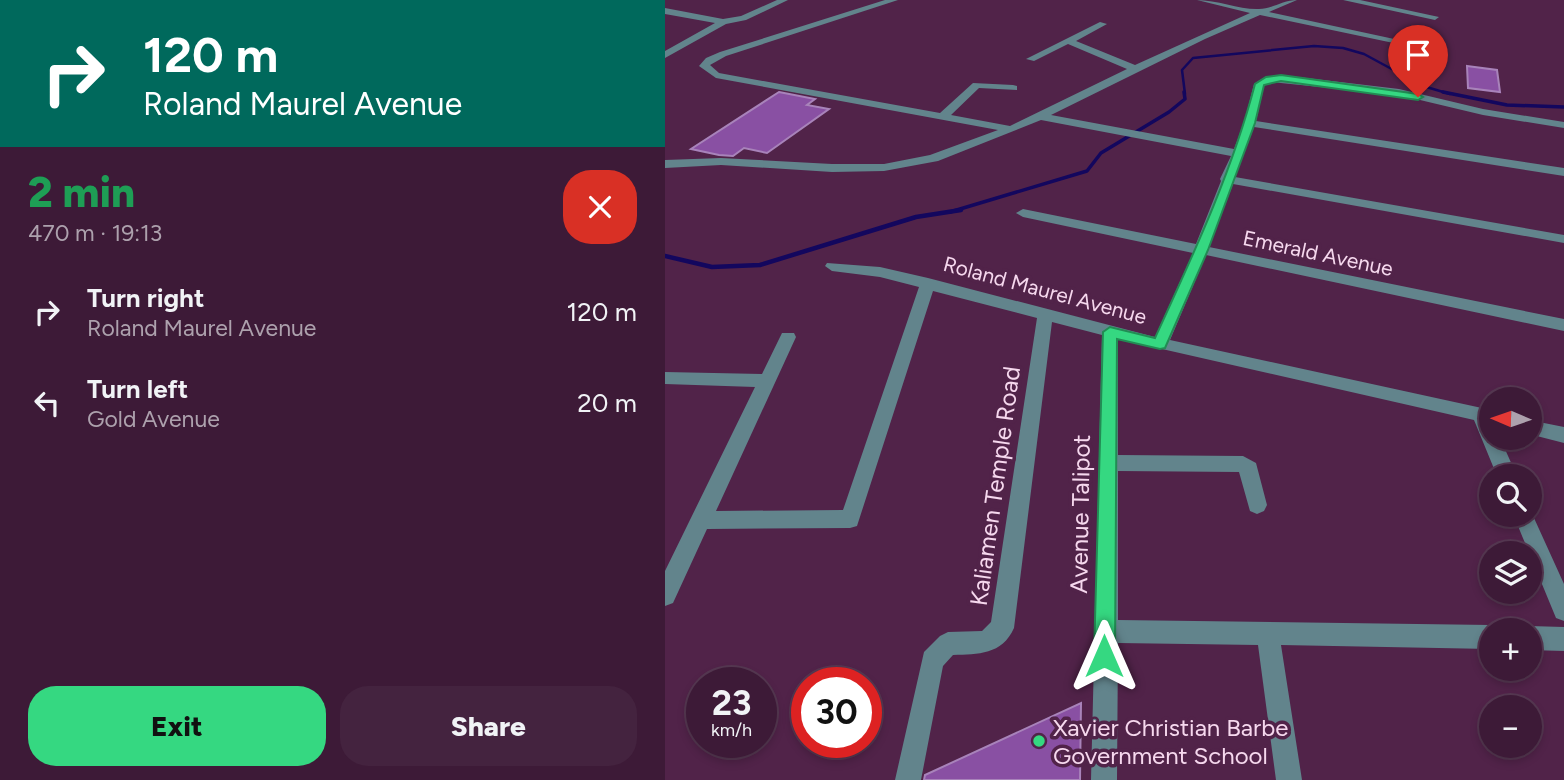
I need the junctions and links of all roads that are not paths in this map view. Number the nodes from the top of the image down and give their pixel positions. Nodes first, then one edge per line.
1 (784, 0) edge
2 (894, 0) edge
3 (1201, 0) edge
4 (1293, 0) edge
5 (1347, 0) edge
6 (668, 8) edge
7 (1257, 12) junction
8 (685, 15) junction
9 (1435, 18) dead end
10 (723, 22) junction
11 (665, 24) edge
12 (1103, 24) dead end
13 (1068, 41) junction
14 (1403, 42) dead end
15 (665, 55) edge
16 (1031, 59) dead end
17 (1135, 69) junction
18 (1013, 88) dead end
19 (943, 116) junction
20 (1041, 117) junction
21 (1250, 123) junction
22 (1564, 125) edge
23 (1010, 129) junction
24 (1237, 153) junction
25 (665, 164) edge
26 (1564, 172) edge
27 (1226, 179) junction
28 (1023, 213) dead end
29 (1564, 239) edge
30 (1201, 250) junction
31 (832, 266) dead end
32 (927, 283) junction
33 (1045, 315) junction
34 (1564, 325) edge
35 (1110, 332) junction
36 (788, 337) dead end
37 (1160, 344) junction
38 (665, 378) edge
39 (766, 381) junction
40 (1479, 415) edge
41 (1542, 430) edge
42 (1564, 435) edge
43 (1107, 463) junction
44 (1257, 505) dead end
45 (701, 520) junction
46 (1529, 527) edge
47 (665, 595) edge
48 (1564, 610) edge
49 (1104, 631) junction
50 (1268, 634) junction
51 (1479, 637) edge
52 (1542, 638) edge
53 (1564, 639) edge
54 (908, 780) edge
55 (1104, 780) edge
56 (1289, 780) edge

1 - 10 street
2 - 19 street
3 - 7 street
4 - 7 street
5 - 9 street
6 - 8 street
7 - 14 street
7 - 17 street
8 - 10 street
8 - 11 street
10 - 15 street
12 - 13 street
13 - 16 street
13 - 17 street
17 - 20 street
18 - 19 street
19 - 23 street
20 - 23 street
20 - 24 street
21 - 22 street
21 - 24 street
21 - 26 street
23 - 25 street
24 - 27 street
27 - 29 street
27 - 30 street
28 - 30 street, Emerald Avenue
30 - 34 street, Emerald Avenue
30 - 37 street
31 - 32 street, Roland Maurel Avenue
32 - 33 street, Roland Maurel Avenue
32 - 45 street
33 - 35 street, Roland Maurel Avenue
33 - 54 street, Kaliamen Temple Road
35 - 37 street, Roland Maurel Avenue
35 - 43 street, Avenue Talipot
36 - 39 street
37 - 40 street, Roland Maurel Avenue
38 - 39 street
39 - 45 street
41 - 42 street
43 - 44 street
43 - 49 street, Avenue Talipot
45 - 47 street
46 - 48 street
49 - 50 street
49 - 55 street, Avenue Talipot
50 - 51 street
50 - 56 street
52 - 53 street

